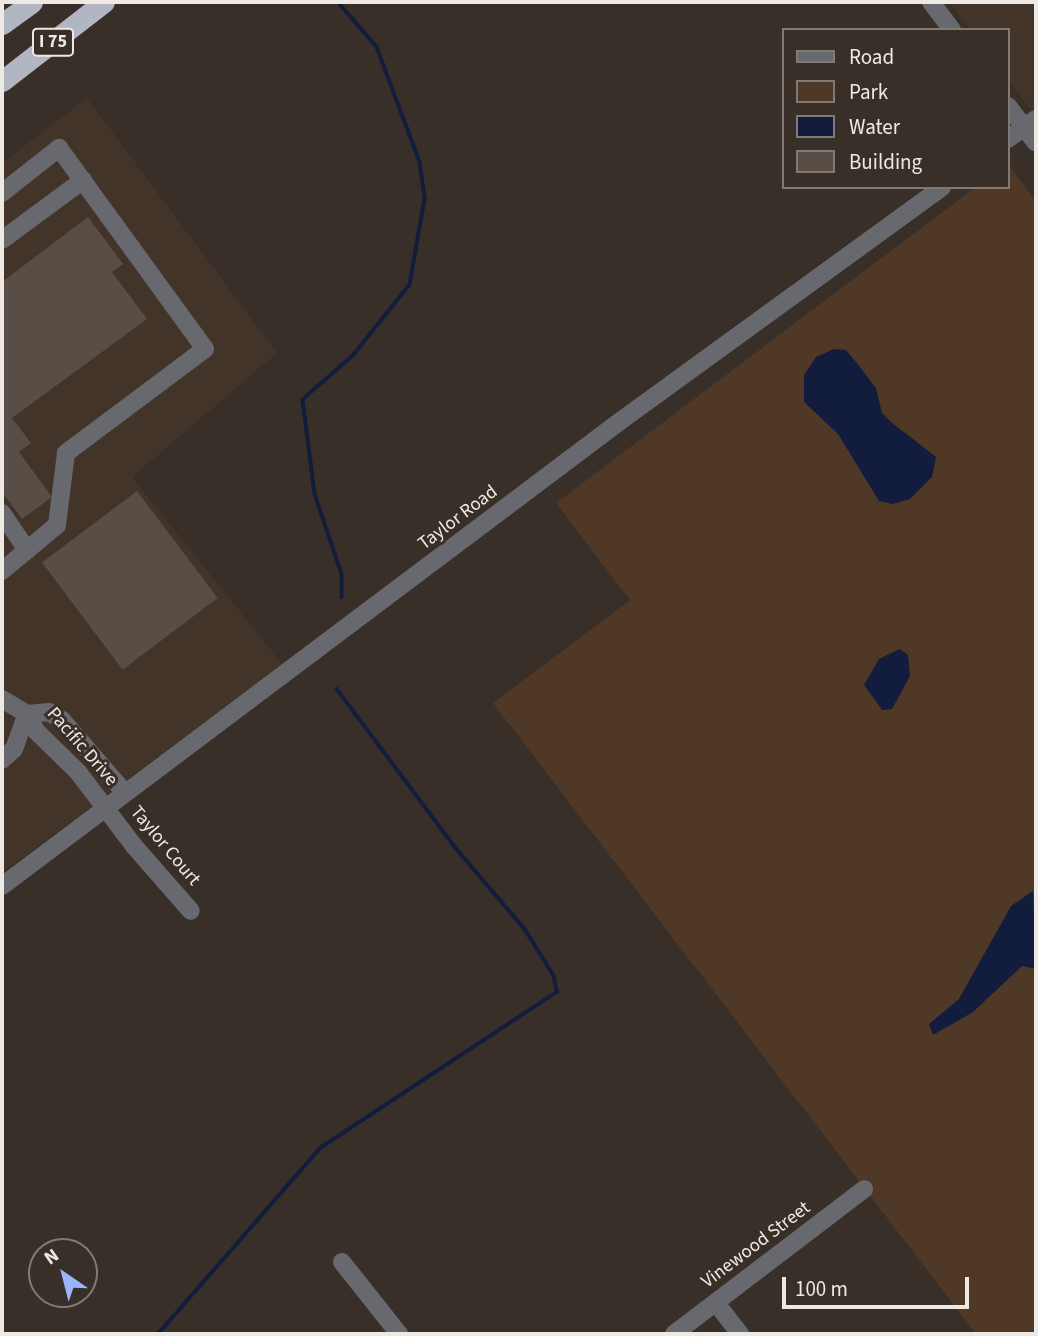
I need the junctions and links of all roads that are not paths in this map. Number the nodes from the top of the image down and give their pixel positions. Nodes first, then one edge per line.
1 (32, 2) edge
2 (104, 2) edge
3 (931, 2) edge
4 (2, 24) edge
5 (950, 28) edge
6 (2, 81) edge
7 (1010, 108) edge
8 (1030, 123) edge
9 (1010, 138) edge
10 (1036, 143) edge
11 (83, 180) junction
12 (939, 189) edge
13 (2, 193) edge
14 (2, 240) edge
15 (5, 523) edge
16 (27, 550) junction
17 (2, 571) edge
18 (2, 699) edge
19 (27, 714) junction
20 (2, 760) edge
21 (125, 793) junction
22 (106, 808) junction
23 (2, 886) edge
24 (191, 911) dead end
25 (864, 1189) dead end
26 (342, 1262) dead end
27 (716, 1303) junction
28 (399, 1334) edge
29 (674, 1334) edge
30 (740, 1334) edge

1 - 4 highway, I 75
2 - 6 highway, I 75
3 - 5 street
7 - 8 street
8 - 9 street
8 - 10 street
11 - 13 street
11 - 14 street
11 - 16 street
12 - 21 street, Taylor Road
15 - 16 street
16 - 17 street
18 - 19 street, Pacific Drive
19 - 20 street
19 - 21 street, Pacific Drive
19 - 22 street, Pacific Drive
21 - 22 street, Taylor Road
22 - 23 street, Taylor Road
22 - 24 street, Taylor Court
25 - 27 street, Vinewood Street
26 - 28 street
27 - 29 street, Vinewood Street
27 - 30 street

